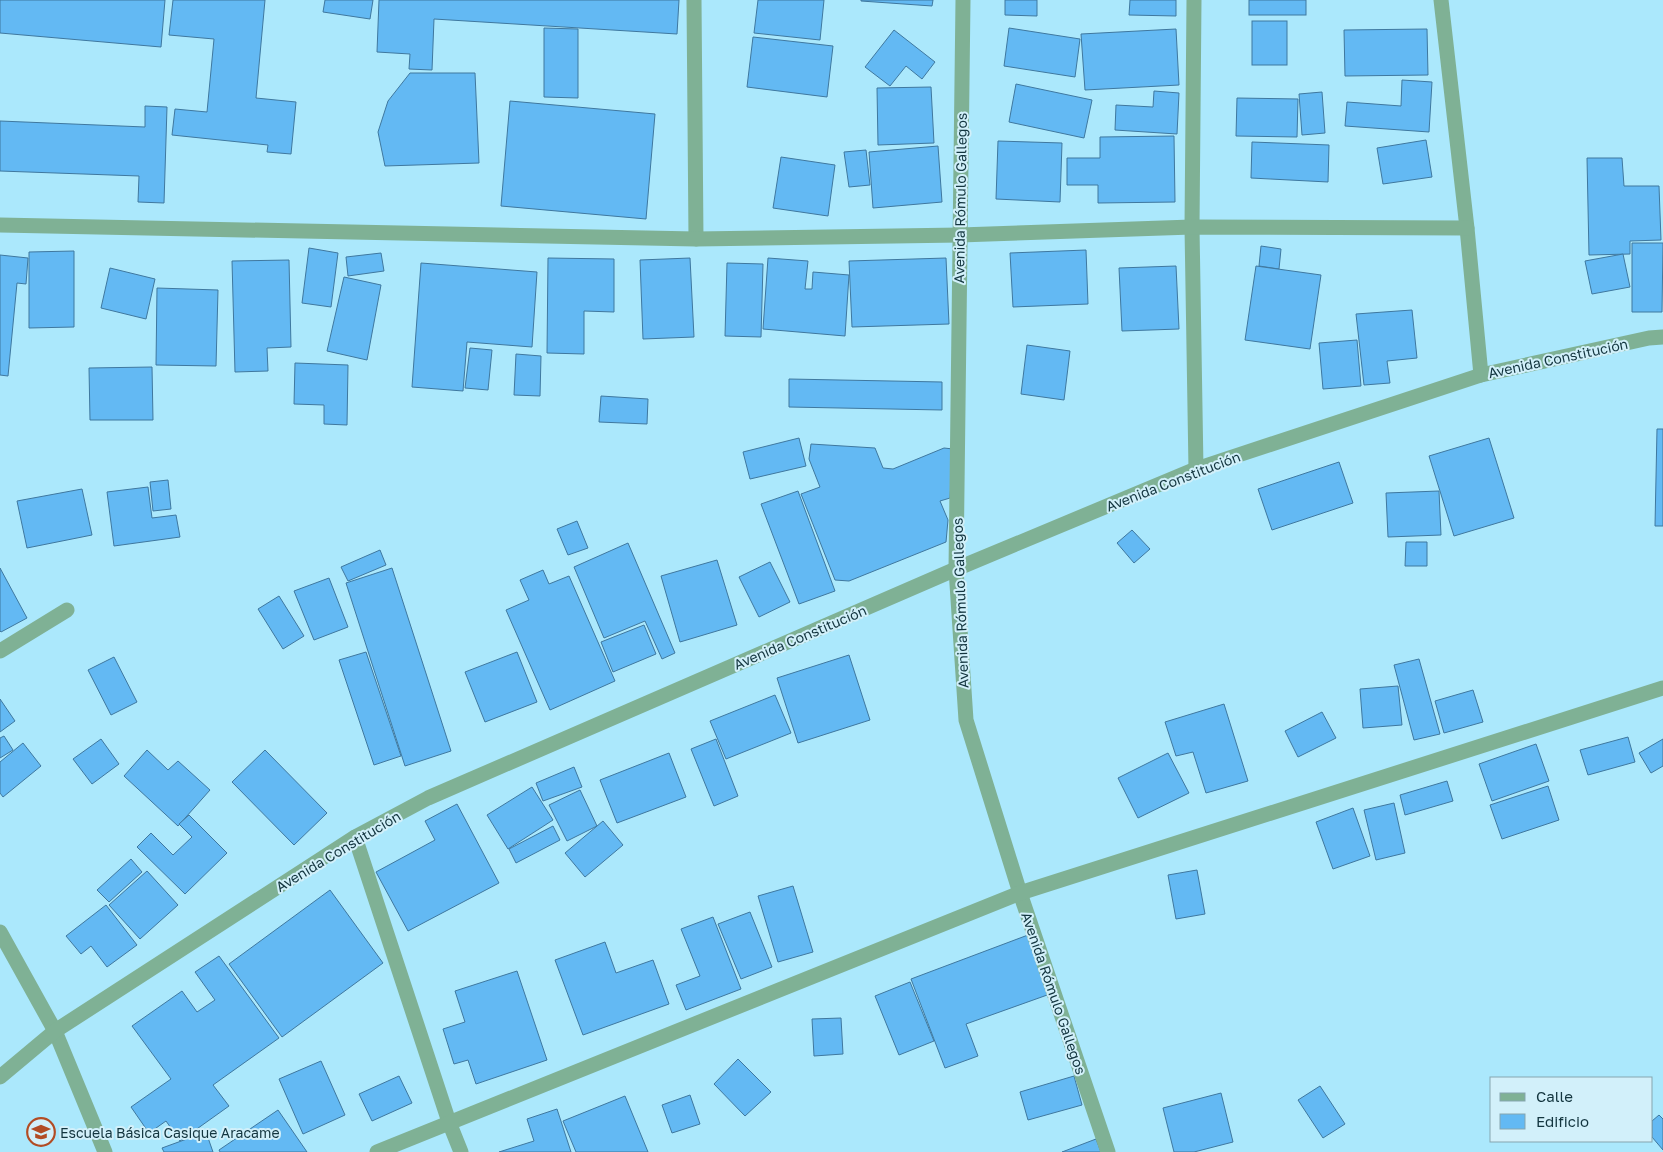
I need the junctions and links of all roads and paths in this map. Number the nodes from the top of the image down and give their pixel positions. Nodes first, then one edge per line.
1 (694, 0) edge
2 (963, 0) edge
3 (1194, 0) edge
4 (1441, 0) edge
5 (0, 225) edge
6 (1192, 227) junction
7 (1467, 228) junction
8 (960, 235) junction
9 (696, 239) junction
10 (1663, 337) edge
11 (1481, 375) junction
12 (1196, 470) junction
13 (956, 569) junction
14 (67, 610) dead end
15 (0, 651) edge
16 (1663, 688) edge
17 (355, 837) junction
18 (1020, 893) junction
19 (0, 932) edge
20 (55, 1031) junction
21 (0, 1077) edge
22 (449, 1122) junction
23 (105, 1152) edge
24 (377, 1152) edge
25 (461, 1152) edge
26 (1108, 1152) edge

1 - 9 street
2 - 8 street, Avenida Rómulo Gallegos
3 - 6 street
4 - 7 street
5 - 9 street
6 - 7 street
6 - 8 street
6 - 12 street
7 - 11 street
8 - 9 street
8 - 13 street, Avenida Rómulo Gallegos
10 - 11 street, Avenida Constitución
11 - 12 street, Avenida Constitución
12 - 13 street, Avenida Constitución
13 - 17 street, Avenida Constitución
13 - 18 street, Avenida Rómulo Gallegos
14 - 15 street
16 - 18 street
17 - 20 street, Avenida Constitución
17 - 22 street
18 - 22 street
18 - 26 street, Avenida Rómulo Gallegos
19 - 20 street
20 - 21 street, Avenida Constitución
20 - 23 street
22 - 24 street
22 - 25 street

